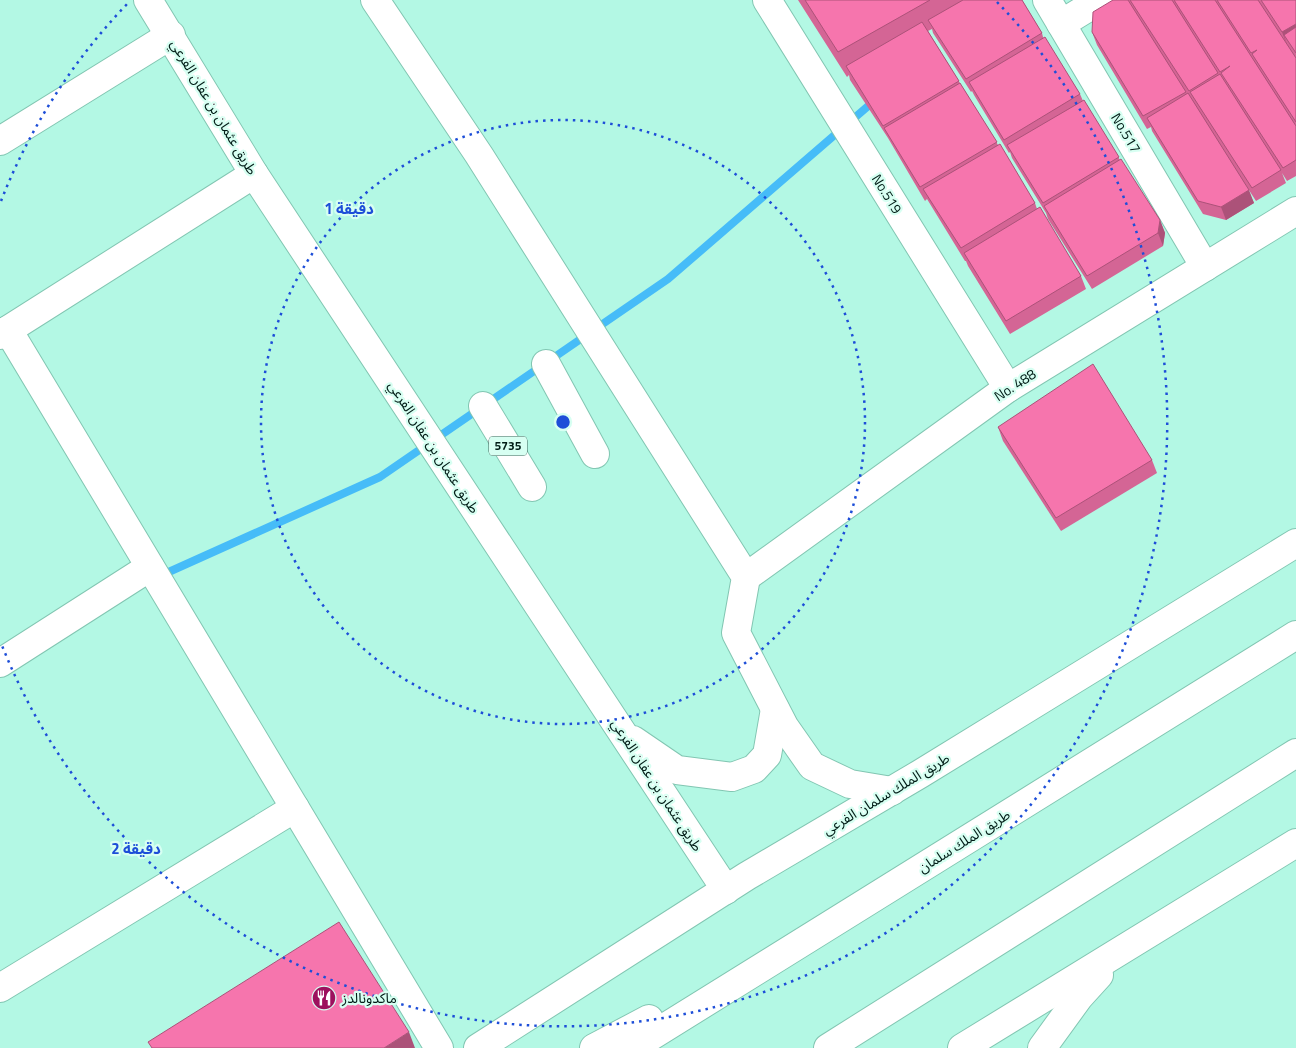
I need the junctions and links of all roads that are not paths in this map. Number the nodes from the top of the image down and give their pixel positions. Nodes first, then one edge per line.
1 (148, 0) edge
2 (375, 0) edge
3 (766, 0) edge
4 (1047, 0) edge
5 (1100, 0) edge
6 (1062, 24) junction
7 (171, 35) junction
8 (0, 141) edge
9 (254, 174) junction
10 (1296, 211) edge
11 (1205, 267) junction
12 (4, 332) edge
13 (546, 364) dead end
14 (1008, 388) junction
15 (483, 406) dead end
16 (594, 454) dead end
17 (532, 487) dead end
18 (1296, 543) edge
19 (150, 567) junction
20 (746, 577) junction
21 (1296, 635) edge
22 (0, 663) edge
23 (775, 710) junction
24 (622, 732) junction
25 (1296, 753) edge
26 (892, 791) junction
27 (294, 808) junction
28 (1296, 843) edge
29 (726, 890) junction
30 (845, 916) junction
31 (1017, 927) junction
32 (1118, 954) junction
33 (0, 988) edge
34 (439, 1048) edge
35 (478, 1048) edge
36 (594, 1048) edge
37 (632, 1048) edge
38 (828, 1048) edge
39 (846, 1048) edge
40 (962, 1048) edge
41 (1042, 1048) edge

1 - 7 main road, طريق عثمان بن عفان الفرعي
2 - 20 main road
3 - 14 main road, No.519
4 - 6 main road, No.517
5 - 6 main road
6 - 11 main road, No.517
7 - 8 main road
7 - 9 main road, طريق عثمان بن عفان الفرعي
9 - 12 main road
9 - 24 main road, طريق عثمان بن عفان الفرعي
10 - 11 main road, No. 488
11 - 14 main road, No. 488
12 - 19 main road
13 - 16 main road
14 - 20 main road, No. 488
15 - 17 main road, 5735
18 - 26 main road, طريق الملك سلمان الفرعي
19 - 22 main road
19 - 27 main road
20 - 23 main road
21 - 30 main road, طريق الملك سلمان
23 - 24 main road
23 - 26 main road
24 - 29 main road, طريق عثمان بن عفان الفرعي
25 - 31 main road
26 - 29 main road, طريق الملك سلمان الفرعي
27 - 33 main road
27 - 34 main road
28 - 32 main road
29 - 35 main road, طريق الملك سلمان الفرعي
30 - 36 main road
30 - 37 main road, طريق الملك سلمان
31 - 38 main road
31 - 39 main road
32 - 40 main road
32 - 41 main road

